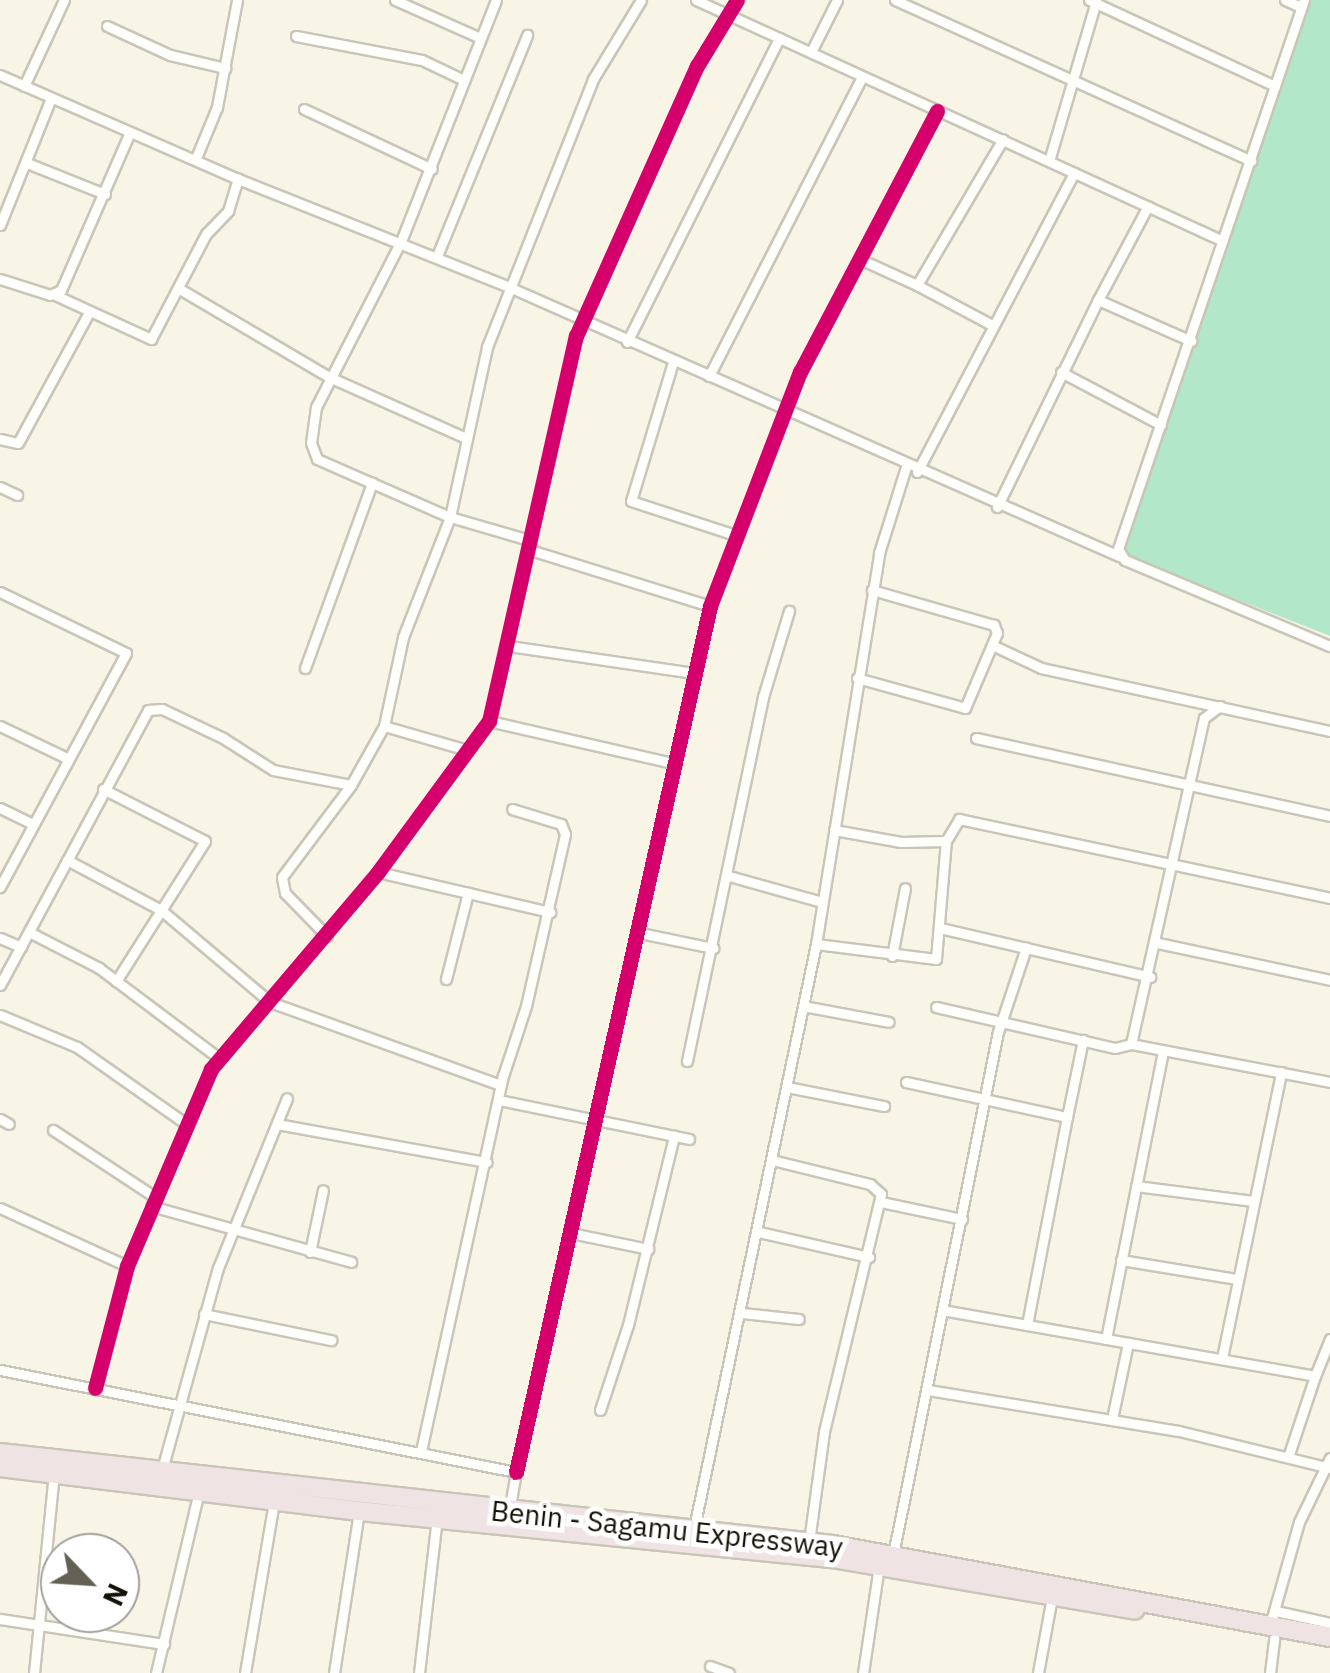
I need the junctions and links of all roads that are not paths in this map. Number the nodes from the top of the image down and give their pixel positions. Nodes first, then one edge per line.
1 (64, 0) edge
2 (237, 0) edge
3 (396, 0) edge
4 (496, 0) edge
5 (641, 0) edge
6 (696, 0) edge
7 (737, 0) edge
8 (836, 0) edge
9 (895, 0) edge
10 (1286, 0) edge
11 (1094, 1) edge
12 (1302, 3) edge
13 (730, 16) junction
14 (107, 26) dead end
15 (527, 35) dead end
16 (296, 36) dead end
17 (478, 38) junction
18 (779, 38) junction
19 (811, 52) junction
20 (224, 68) junction
21 (0, 75) edge
22 (861, 79) junction
23 (464, 80) junction
24 (1073, 81) junction
25 (24, 86) junction
26 (1276, 86) junction
27 (51, 98) junction
28 (304, 109) dead end
29 (937, 112) junction
30 (130, 132) junction
31 (1003, 138) junction
32 (196, 158) junction
33 (1251, 160) junction
34 (1049, 161) junction
35 (26, 163) junction
36 (432, 169) junction
37 (1074, 173) junction
38 (238, 180) junction
39 (105, 194) junction
40 (1148, 206) junction
41 (0, 225) edge
42 (401, 241) junction
43 (1223, 241) junction
44 (437, 256) junction
45 (862, 260) junction
46 (0, 280) edge
47 (917, 286) junction
48 (509, 287) junction
49 (178, 288) junction
50 (55, 294) junction
51 (1098, 300) junction
52 (88, 314) junction
53 (582, 323) junction
54 (992, 325) junction
55 (1191, 340) junction
56 (627, 342) junction
57 (673, 362) junction
58 (1061, 372) junction
59 (709, 376) junction
60 (329, 377) junction
61 (784, 410) junction
62 (1161, 425) junction
63 (466, 438) junction
64 (0, 439) edge
65 (906, 467) junction
66 (917, 472) junction
67 (372, 484) junction
68 (0, 488) edge
69 (17, 496) dead end
70 (997, 507) junction
71 (450, 517) junction
72 (736, 535) junction
73 (528, 544) junction
74 (1119, 556) junction
75 (872, 590) junction
76 (0, 592) edge
77 (710, 606) junction
78 (789, 610) dead end
79 (992, 645) junction
80 (509, 646) junction
81 (1330, 646) edge
82 (305, 668) dead end
83 (694, 673) junction
84 (858, 678) junction
85 (1220, 706) junction
86 (489, 721) junction
87 (0, 726) edge
88 (384, 726) junction
89 (1330, 730) edge
90 (976, 738) dead end
91 (467, 750) junction
92 (69, 758) junction
93 (676, 764) junction
94 (352, 784) junction
95 (1189, 784) junction
96 (103, 789) junction
97 (0, 808) edge
98 (512, 809) dead end
99 (1330, 816) edge
100 (33, 824) junction
101 (834, 830) junction
102 (946, 841) junction
103 (67, 860) junction
104 (1174, 865) junction
105 (378, 872) junction
106 (729, 876) junction
107 (0, 887) edge
108 (905, 888) dead end
109 (468, 893) junction
110 (1330, 898) edge
111 (822, 902) junction
112 (160, 910) junction
113 (550, 912) junction
114 (940, 928) junction
115 (29, 932) junction
116 (640, 932) junction
117 (327, 936) junction
118 (0, 938) edge
119 (1158, 942) junction
120 (816, 944) junction
121 (21, 947) junction
122 (713, 948) junction
123 (1026, 948) junction
124 (892, 956) junction
125 (1150, 978) junction
126 (446, 980) dead end
127 (1330, 980) edge
128 (116, 981) junction
129 (0, 986) edge
130 (270, 1002) junction
131 (803, 1006) junction
132 (936, 1006) dead end
133 (0, 1015) edge
134 (1001, 1021) junction
135 (889, 1022) dead end
136 (1083, 1040) junction
137 (1132, 1044) junction
138 (1163, 1052) junction
139 (218, 1058) junction
140 (687, 1060) dead end
141 (1281, 1072) junction
142 (906, 1082) dead end
143 (1330, 1082) edge
144 (502, 1085) junction
145 (787, 1087) junction
146 (288, 1098) dead end
147 (985, 1099) junction
148 (499, 1100) junction
149 (884, 1106) dead end
150 (1067, 1117) junction
151 (594, 1119) junction
152 (186, 1124) junction
153 (277, 1124) junction
154 (52, 1130) dead end
155 (674, 1136) junction
156 (689, 1139) dead end
157 (772, 1160) junction
158 (486, 1162) junction
159 (1136, 1186) junction
160 (323, 1190) dead end
161 (153, 1201) junction
162 (881, 1202) junction
163 (1252, 1202) junction
164 (0, 1208) edge
165 (962, 1219) junction
166 (759, 1232) junction
167 (231, 1233) junction
168 (571, 1233) junction
169 (648, 1249) junction
170 (310, 1252) junction
171 (869, 1257) junction
172 (1121, 1260) junction
173 (351, 1262) dead end
174 (127, 1266) junction
175 (1237, 1279) junction
176 (942, 1310) junction
177 (742, 1313) junction
178 (204, 1314) junction
179 (800, 1320) dead end
180 (1026, 1324) junction
181 (1106, 1339) junction
182 (1330, 1339) edge
183 (331, 1340) dead end
184 (1128, 1344) junction
185 (1222, 1358) junction
186 (0, 1370) edge
187 (1316, 1376) junction
188 (96, 1388) junction
189 (928, 1390) junction
190 (178, 1403) junction
191 (600, 1410) dead end
192 (1112, 1419) junction
193 (421, 1451) junction
194 (0, 1452) edge
195 (1289, 1454) junction
196 (1328, 1464) edge
197 (0, 1466) edge
198 (516, 1472) junction
199 (161, 1473) junction
200 (54, 1474) junction
201 (200, 1490) junction
202 (274, 1499) junction
203 (359, 1511) junction
204 (508, 1513) junction
205 (437, 1518) junction
206 (694, 1528) junction
207 (809, 1542) junction
208 (886, 1560) junction
209 (1052, 1596) junction
210 (0, 1619) edge
211 (1330, 1623) edge
212 (1273, 1625) junction
213 (38, 1626) junction
214 (1330, 1637) edge
215 (164, 1644) junction
216 (1330, 1649) edge
217 (710, 1666) dead end
218 (34, 1673) edge
219 (156, 1673) edge
220 (244, 1673) edge
221 (334, 1673) edge
222 (420, 1673) edge
223 (729, 1673) edge
224 (863, 1673) edge
225 (1038, 1673) edge
226 (1270, 1673) edge

1 - 25 street
2 - 20 street
3 - 17 street
4 - 17 street
5 - 48 street
6 - 13 street
7 - 13 street
8 - 19 street
9 - 24 street
10 - 12 street
11 - 24 street
11 - 26 street
12 - 26 street
13 - 18 street
13 - 53 street
14 - 20 street
15 - 44 street
16 - 23 street
17 - 23 street
18 - 19 street
18 - 56 street
19 - 22 street
20 - 32 street
21 - 25 street
22 - 29 street
22 - 59 street
23 - 36 street
24 - 33 street
24 - 34 street
25 - 27 street
26 - 33 street
27 - 30 street
27 - 35 street
28 - 36 street
29 - 31 street
29 - 45 street
30 - 32 street
30 - 39 street
31 - 34 street
31 - 47 street
32 - 38 street
33 - 43 street
34 - 37 street
35 - 39 street
35 - 41 street
36 - 42 street
37 - 40 street
37 - 54 street
38 - 42 street
38 - 49 street
39 - 50 street
40 - 43 street
40 - 51 street
42 - 44 street
42 - 60 street
43 - 55 street
44 - 48 street
45 - 47 street
45 - 61 street
46 - 50 street
47 - 54 street
48 - 53 street
48 - 63 street
49 - 52 street
49 - 60 street
50 - 52 street
51 - 55 street
51 - 58 street
52 - 64 street
53 - 56 street
53 - 73 street
54 - 66 street
55 - 62 street
56 - 57 street
57 - 59 street
57 - 72 street
58 - 62 street
58 - 70 street
59 - 61 street
60 - 63 street
60 - 67 street
61 - 65 street
61 - 72 street
62 - 74 street
63 - 71 street
65 - 66 street
65 - 75 street
66 - 70 street
67 - 71 street
67 - 82 street
68 - 69 street
70 - 74 street
71 - 73 street
71 - 88 street
72 - 77 street
73 - 77 street
73 - 80 street
74 - 81 street
75 - 79 street
75 - 84 street
76 - 92 street
77 - 83 street
78 - 106 street
79 - 84 street
79 - 85 street
80 - 83 street
80 - 86 street
83 - 93 street
84 - 101 street
85 - 89 street
85 - 95 street
86 - 91 street
86 - 93 street
87 - 92 street
88 - 91 street
88 - 94 street
90 - 95 street
91 - 105 street
92 - 100 street
93 - 116 street
94 - 96 street
94 - 117 street
95 - 99 street
95 - 104 street
96 - 103 street
96 - 112 street
97 - 100 street
98 - 113 street
100 - 107 street
101 - 102 street
101 - 111 street
102 - 104 street
102 - 114 street
103 - 112 street
103 - 115 street
104 - 110 street
104 - 119 street
105 - 109 street
105 - 117 street
106 - 111 street
106 - 122 street
108 - 124 street
109 - 113 street
109 - 126 street
111 - 120 street
112 - 128 street
112 - 130 street
113 - 144 street
114 - 123 street
114 - 124 street
115 - 121 street
115 - 128 street
116 - 122 street
116 - 151 street
117 - 130 street
118 - 121 street
119 - 125 street
119 - 127 street
120 - 124 street
120 - 131 street
121 - 129 street
122 - 140 street
123 - 125 street
123 - 134 street
125 - 137 street
128 - 139 street
130 - 139 street
130 - 144 street
131 - 135 street
131 - 145 street
132 - 134 street
133 - 152 street
134 - 136 street
134 - 147 street
136 - 137 street
136 - 150 street
137 - 138 street
138 - 141 street
138 - 159 street
139 - 152 street
141 - 143 street
141 - 163 street
142 - 147 street
144 - 148 street
145 - 149 street
145 - 157 street
146 - 153 street
147 - 150 street
147 - 165 street
148 - 151 street
148 - 158 street
150 - 180 street
151 - 155 street
151 - 168 street
152 - 161 street
153 - 158 street
153 - 167 street
154 - 161 street
155 - 156 street
155 - 169 street
157 - 162 street
157 - 166 street
158 - 193 street
159 - 163 street
159 - 172 street
160 - 170 street
161 - 167 street
161 - 174 street
162 - 165 street
162 - 171 street
163 - 175 street
164 - 174 street
165 - 176 street
166 - 171 street
166 - 177 street
167 - 170 street
167 - 178 street
168 - 169 street
168 - 198 street
169 - 191 street
170 - 173 street
171 - 207 street
172 - 175 street
172 - 181 street
174 - 188 street
175 - 185 street
176 - 180 street
176 - 189 street
177 - 179 street
177 - 206 street
178 - 183 street
178 - 190 street
180 - 181 street
181 - 184 street
182 - 187 street
184 - 185 street
184 - 192 street
185 - 187 street
186 - 188 street
187 - 195 street
188 - 190 street
189 - 192 street
189 - 208 street
190 - 193 street
190 - 199 street
192 - 195 street
193 - 198 street
194 - 199 highway, Benin - Sagamu Expressway
195 - 196 street
196 - 212 street
197 - 200 highway
198 - 204 street
199 - 204 highway, Benin - Sagamu Expressway
200 - 201 highway
200 - 213 street
201 - 202 highway
201 - 215 street
202 - 203 highway
202 - 220 street
203 - 205 highway
203 - 221 street
204 - 206 highway, Benin - Sagamu Expressway
205 - 208 highway
205 - 222 street
206 - 207 highway, Benin - Sagamu Expressway
207 - 208 highway, Benin - Sagamu Expressway
208 - 209 highway
208 - 212 highway, Benin - Sagamu Expressway
208 - 224 street
209 - 212 highway
209 - 225 street
210 - 213 street
211 - 212 street
212 - 214 highway, Benin - Sagamu Expressway
212 - 216 highway
212 - 226 street
213 - 215 street
213 - 218 street
215 - 219 street
217 - 223 street

